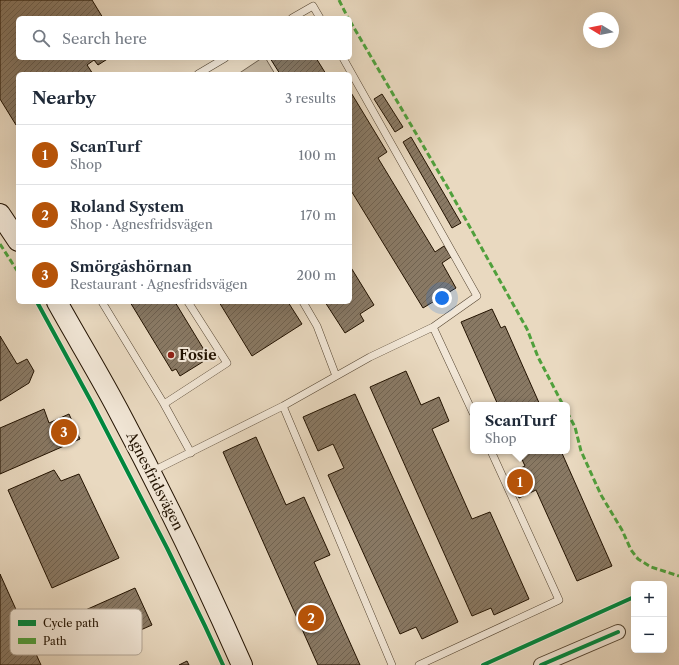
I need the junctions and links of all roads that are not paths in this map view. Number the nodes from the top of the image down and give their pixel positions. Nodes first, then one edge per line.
1 (296, 16) edge
2 (319, 16) edge
3 (222, 60) edge
4 (343, 60) edge
5 (201, 72) edge
6 (350, 72) edge
7 (352, 76) edge
8 (0, 214) edge
9 (16, 237) edge
10 (58, 304) edge
11 (103, 304) edge
12 (189, 304) edge
13 (304, 304) edge
14 (433, 327) junction
15 (336, 376) junction
16 (164, 404) junction
17 (282, 406) junction
18 (470, 407) edge
19 (191, 453) junction
20 (492, 454) edge
21 (151, 472) junction
22 (618, 632) dead end
23 (242, 665) edge
24 (392, 665) edge
25 (419, 665) edge
26 (541, 665) edge

1 - 2 lane
3 - 5 lane
4 - 6 lane
7 - 14 lane
8 - 9 main road
10 - 21 main road, Agnesfridsvägen
11 - 16 lane
12 - 16 lane
13 - 15 lane
14 - 15 lane
14 - 18 lane
15 - 17 lane
16 - 19 lane
17 - 19 lane
17 - 24 lane
19 - 21 lane
20 - 25 lane
21 - 23 main road, Agnesfridsvägen
22 - 26 street

